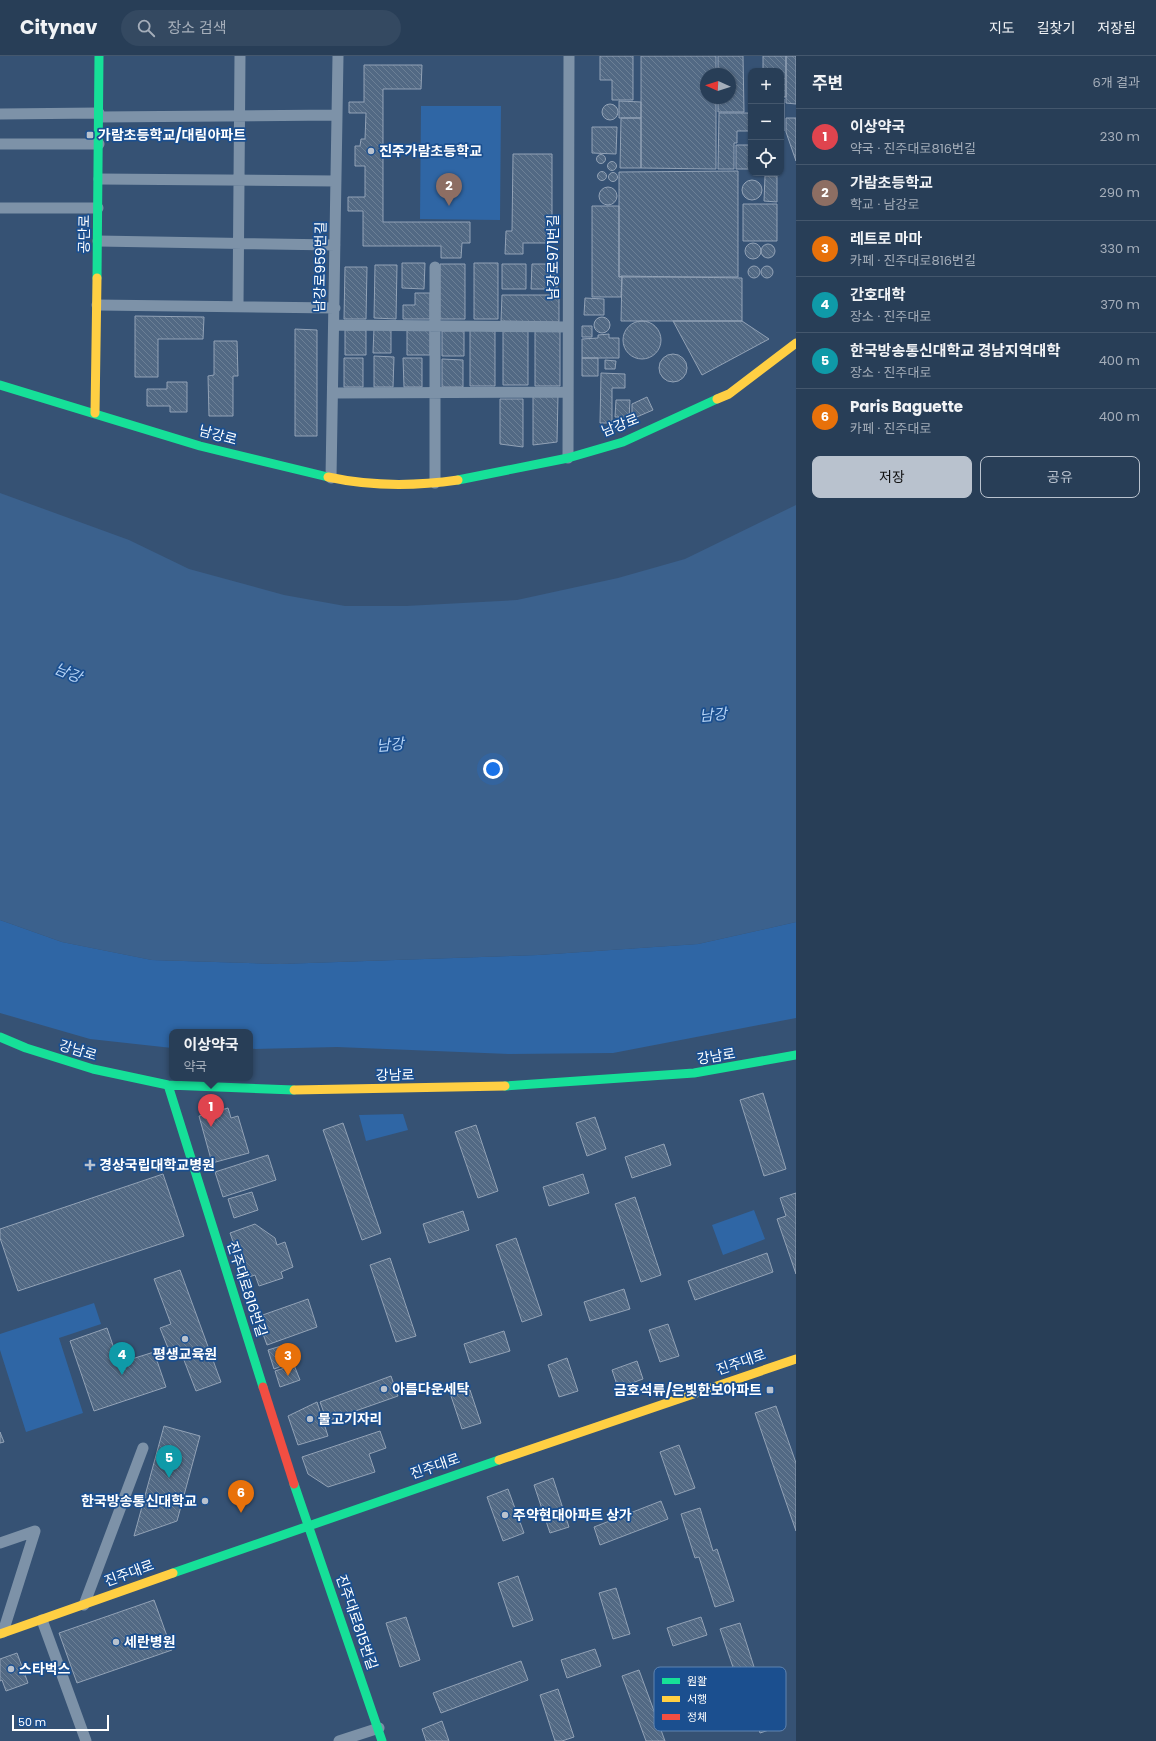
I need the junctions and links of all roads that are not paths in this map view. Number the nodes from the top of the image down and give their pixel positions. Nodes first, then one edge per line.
1 (99, 56) edge
2 (240, 56) edge
3 (338, 56) edge
4 (569, 56) edge
5 (0, 114) edge
6 (99, 115) junction
7 (337, 115) junction
8 (239, 116) junction
9 (0, 144) edge
10 (99, 144) junction
11 (98, 179) junction
12 (239, 180) junction
13 (336, 181) junction
14 (0, 208) edge
15 (98, 208) junction
16 (98, 241) junction
17 (238, 243) junction
18 (335, 245) junction
19 (435, 267) dead end
20 (97, 304) junction
21 (238, 307) junction
22 (335, 308) junction
23 (334, 325) junction
24 (435, 326) junction
25 (568, 328) junction
26 (796, 343) edge
27 (0, 385) edge
28 (435, 392) junction
29 (568, 392) junction
30 (333, 393) junction
31 (96, 413) junction
32 (568, 458) junction
33 (331, 478) junction
34 (435, 483) junction
35 (0, 1037) edge
36 (796, 1055) edge
37 (168, 1085) junction
38 (796, 1359) edge
39 (143, 1448) dead end
40 (308, 1526) junction
41 (0, 1543) edge
42 (84, 1605) junction
43 (42, 1620) junction
44 (2, 1633) edge
45 (378, 1728) junction
46 (86, 1741) edge
47 (339, 1741) edge
48 (382, 1741) edge

1 - 6 street, 공단로
2 - 8 street
3 - 7 street, 남강로959번길
4 - 25 street, 남강로971번길
5 - 6 street
6 - 8 street
6 - 10 street, 공단로
7 - 8 street
7 - 13 street, 남강로959번길
8 - 12 street
9 - 10 street
10 - 11 street, 공단로
11 - 12 street
11 - 15 street, 공단로
12 - 13 street
12 - 17 street
13 - 18 street, 남강로959번길
14 - 15 street
15 - 16 street, 공단로
16 - 17 street
16 - 20 street, 공단로
17 - 18 street
17 - 21 street
18 - 22 street, 남강로959번길
19 - 24 street
20 - 21 street
20 - 31 street, 공단로
21 - 22 street
22 - 23 street, 남강로959번길
23 - 24 street
23 - 30 street, 남강로959번길
24 - 25 street
24 - 28 street
25 - 29 street, 남강로971번길
26 - 32 street, 남강로
27 - 31 street, 남강로
28 - 29 street
28 - 30 street
28 - 34 street
29 - 32 street, 남강로971번길
30 - 33 street, 남강로959번길
31 - 33 street, 남강로
32 - 34 street, 남강로
33 - 34 street, 남강로
35 - 37 street, 강남로
36 - 37 street, 강남로
37 - 40 street, 진주대로816번길
38 - 40 street, 진주대로
39 - 42 street, 진주대로
40 - 42 street, 진주대로
40 - 45 street, 진주대로815번길
41 - 44 street
42 - 43 street, 진주대로
43 - 44 street, 진주대로
43 - 46 street
45 - 47 street
45 - 48 street, 진주대로815번길

